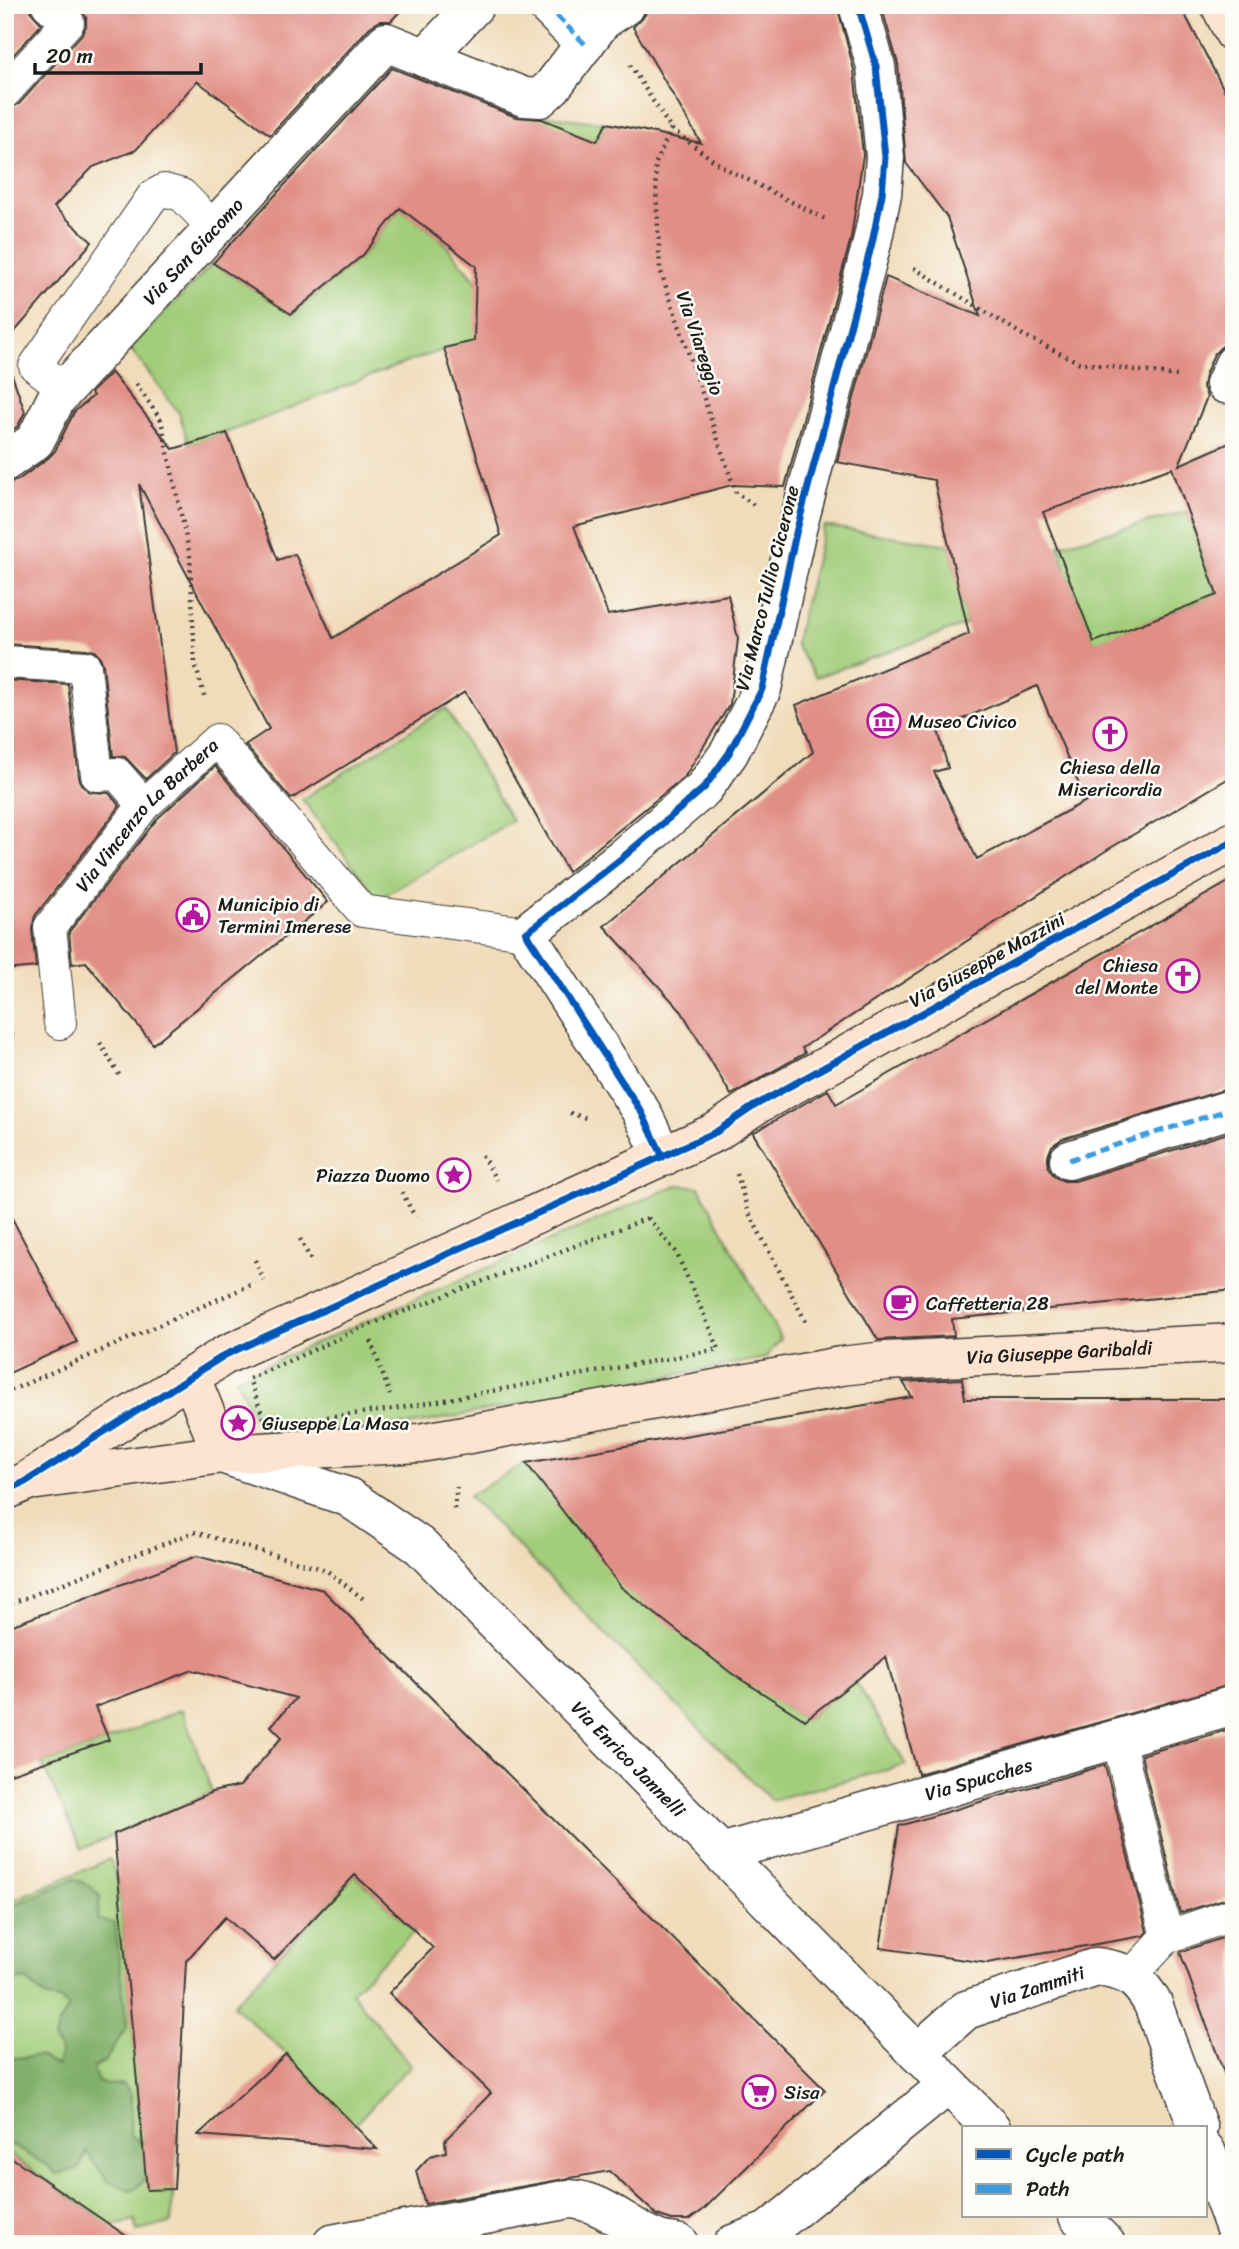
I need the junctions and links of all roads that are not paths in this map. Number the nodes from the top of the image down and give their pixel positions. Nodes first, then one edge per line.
1 (48, 5) edge
2 (475, 5) edge
3 (546, 5) edge
4 (858, 5) edge
5 (1220, 5) edge
6 (604, 23) edge
7 (1234, 33) edge
8 (425, 58) junction
9 (5, 92) edge
10 (214, 228) junction
11 (51, 378) dead end
12 (5, 462) edge
13 (5, 662) edge
14 (144, 804) junction
15 (1234, 841) edge
16 (526, 933) junction
17 (60, 1023) dead end
18 (1234, 1108) edge
19 (663, 1157) junction
20 (1069, 1160) dead end
21 (1234, 1343) edge
22 (191, 1378) junction
23 (222, 1454) junction
24 (15, 1486) edge
25 (1234, 1705) edge
26 (1118, 1739) junction
27 (721, 1853) junction
28 (1234, 1914) edge
29 (1167, 1937) junction
30 (1132, 1976) junction
31 (917, 2053) junction
32 (948, 2085) junction
33 (989, 2126) edge
34 (1197, 2126) edge
35 (1208, 2156) edge
36 (1080, 2218) edge
37 (1234, 2227) edge
38 (332, 2244) edge
39 (680, 2244) edge
40 (733, 2244) edge
41 (1106, 2244) edge

1 - 9 lane
2 - 8 street
3 - 6 street
4 - 16 street, Via Marco Tullio Cicerone
5 - 7 street
6 - 8 street
8 - 10 street, Via San Giacomo
10 - 11 lane
10 - 12 street, Via San Giacomo
13 - 14 lane
14 - 16 lane, Via Vincenzo La Barbera
14 - 17 lane, Via Vincenzo La Barbera
15 - 19 street, Via Giuseppe Mazzini
16 - 19 street
18 - 20 street
19 - 22 street, Via Giuseppe Mazzini
21 - 23 street, Via Giuseppe Garibaldi
22 - 23 street
22 - 24 street, Via Giuseppe Mazzini
23 - 24 street, Via Giuseppe Garibaldi
23 - 27 street, Via Enrico Jannelli
25 - 26 street, Via Spucches
26 - 27 street, Via Spucches
26 - 29 lane
27 - 31 street, Via Enrico Jannelli
28 - 29 lane
29 - 30 lane
30 - 31 street, Via Zammiti
30 - 34 street
31 - 32 street, Via Enrico Jannelli
32 - 33 street, Via Enrico Jannelli
32 - 40 street
35 - 37 street
36 - 41 street
38 - 39 street

